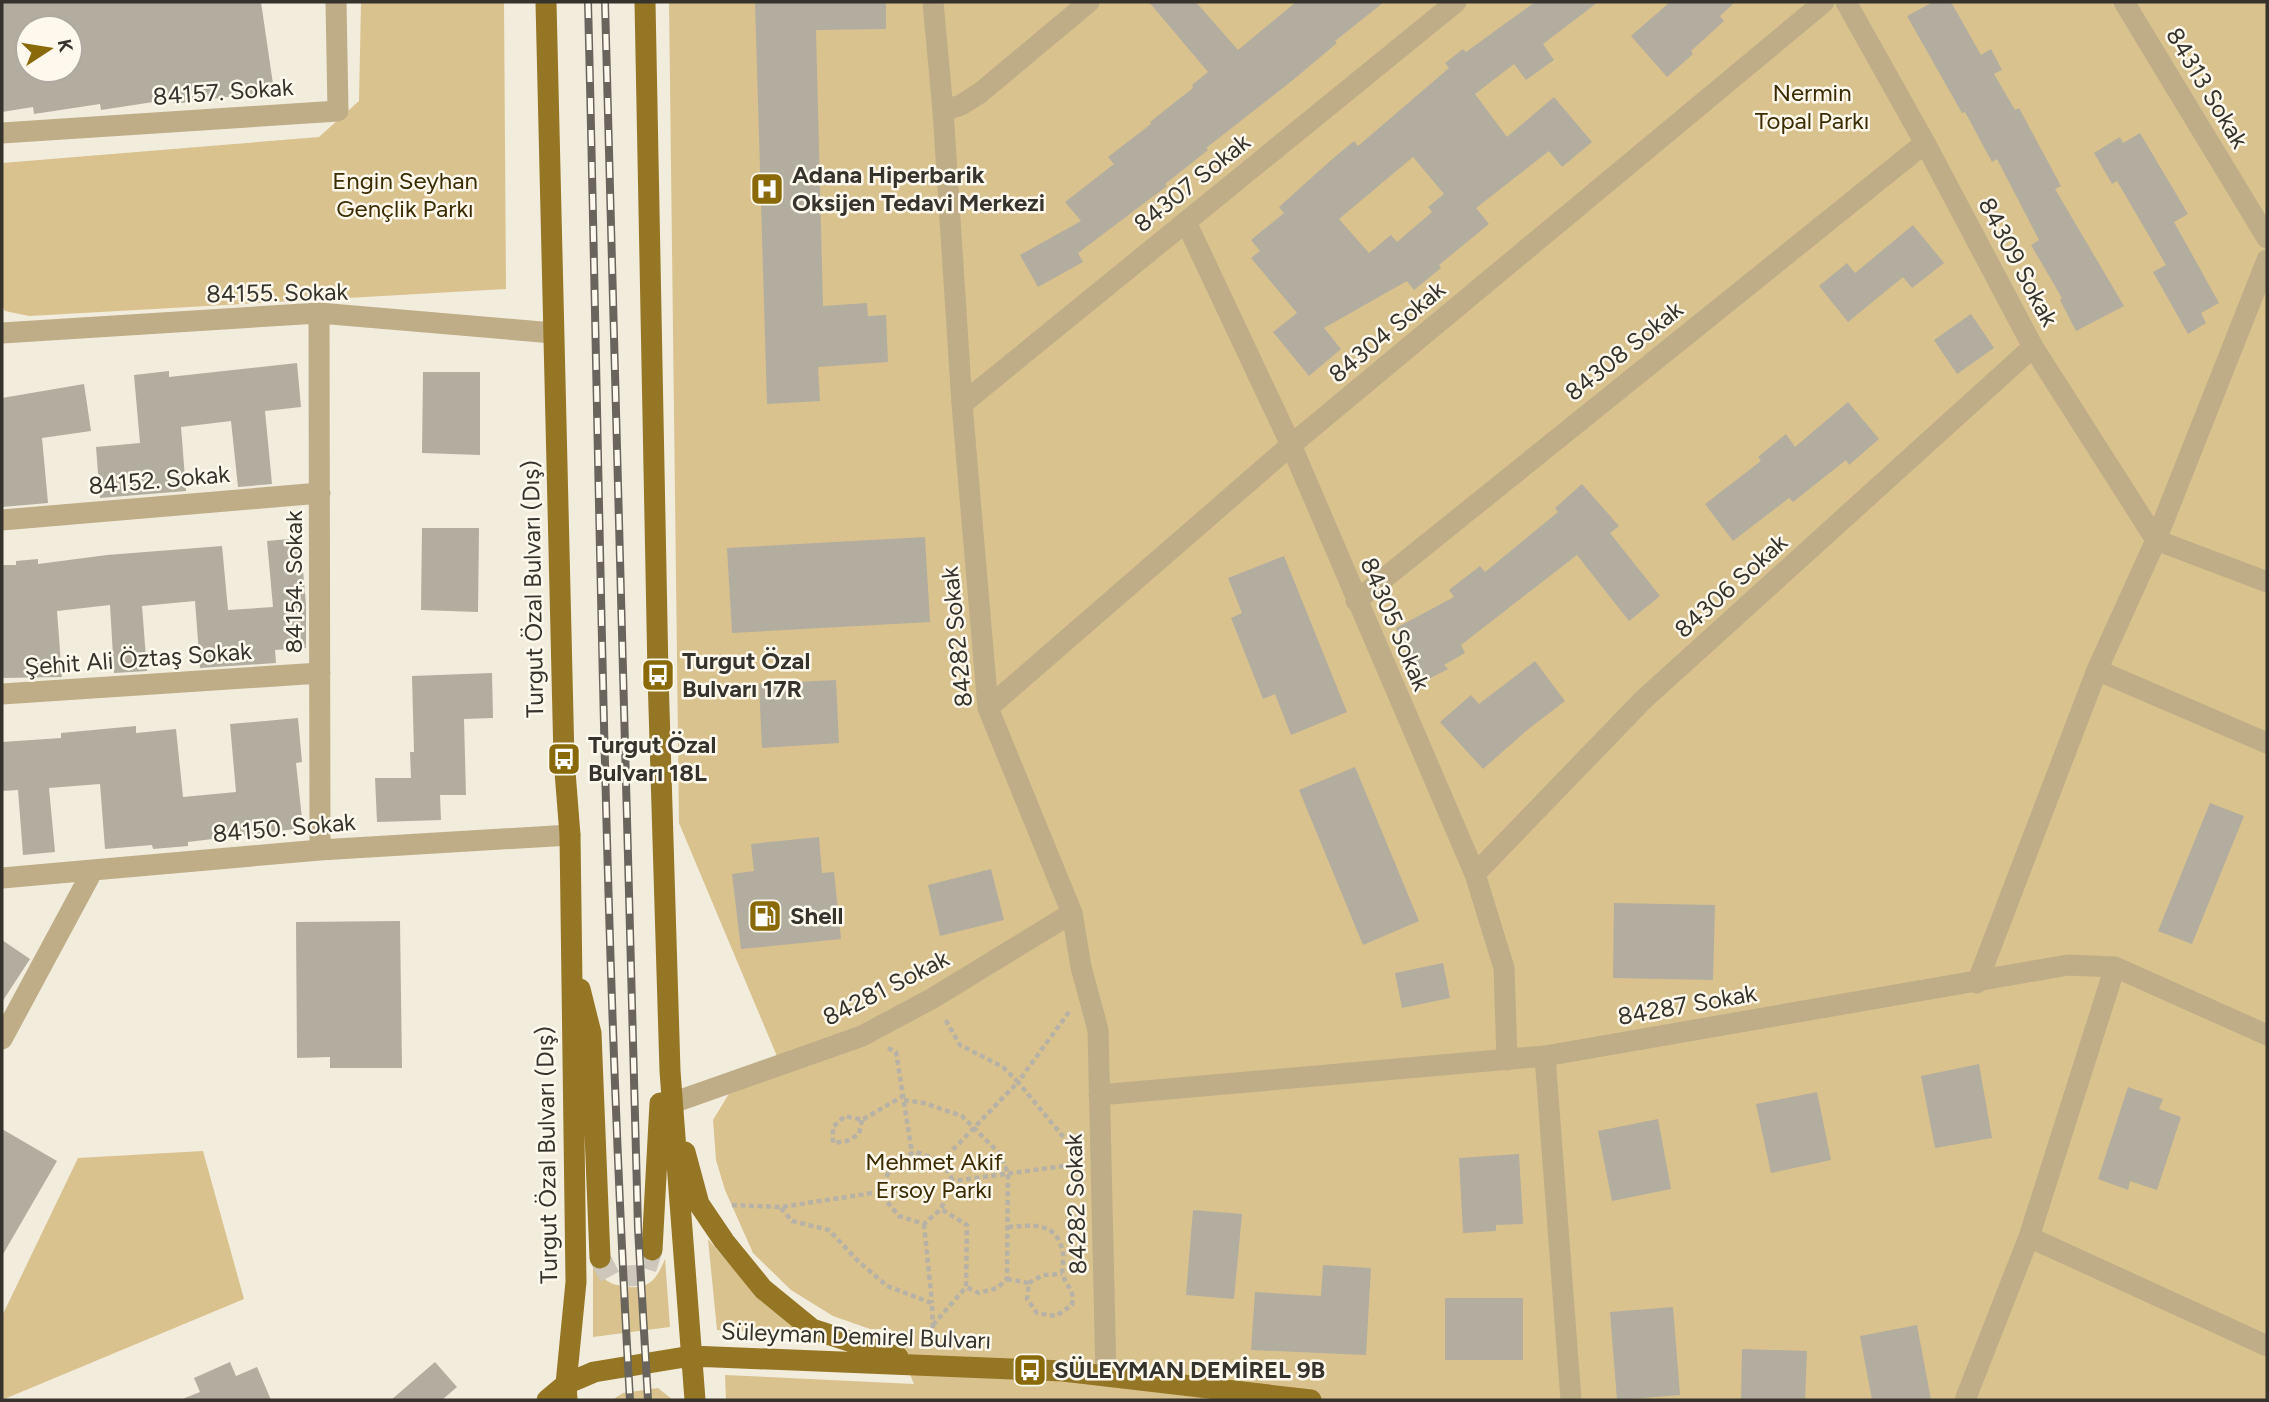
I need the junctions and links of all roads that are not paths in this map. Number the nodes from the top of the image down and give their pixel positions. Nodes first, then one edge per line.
1 (336, 2) edge
2 (546, 2) edge
3 (645, 2) edge
4 (933, 2) edge
5 (1089, 2) edge
6 (1456, 2) edge
7 (1824, 2) edge
8 (1846, 2) edge
9 (2124, 2) edge
10 (943, 111) junction
11 (2, 133) edge
12 (1925, 143) junction
13 (1186, 222) junction
14 (2267, 238) edge
15 (2267, 260) edge
16 (319, 313) junction
17 (2, 333) edge
18 (553, 333) junction
19 (2033, 347) junction
20 (962, 404) junction
21 (1291, 445) junction
22 (320, 493) junction
23 (2, 520) edge
24 (2156, 540) junction
25 (2267, 582) edge
26 (1356, 601) junction
27 (2097, 670) junction
28 (320, 673) junction
29 (2, 694) edge
30 (988, 708) junction
31 (2267, 743) edge
32 (570, 835) junction
33 (320, 850) junction
34 (93, 870) junction
35 (1475, 874) junction
36 (2, 878) edge
37 (1072, 913) junction
38 (571, 953) junction
39 (2115, 967) junction
40 (1977, 982) junction
41 (2267, 1035) edge
42 (2, 1039) edge
43 (1545, 1056) junction
44 (1507, 1060) junction
45 (670, 1072) junction
46 (1099, 1095) junction
47 (675, 1102) junction
48 (2029, 1237) junction
49 (652, 1250) tunnel mouth
50 (600, 1258) dead end
51 (2267, 1346) edge
52 (691, 1356) junction
53 (927, 1366) junction
54 (1106, 1376) junction
55 (567, 1392) edge
56 (547, 1400) edge
57 (695, 1400) edge
58 (1311, 1400) edge
59 (1571, 1400) edge
60 (1965, 1400) edge

1 - 11 street, 84157. Sokak
2 - 18 main road, Turgut Özal Bulvarı (Dış)
3 - 45 main road
4 - 10 street, 84282 Sokak
5 - 10 street
6 - 13 street, 84307 Sokak
7 - 21 street, 84304 Sokak
8 - 12 street, 84309 Sokak
9 - 14 street, 84313 Sokak
10 - 20 street, 84282 Sokak
12 - 19 street, 84309 Sokak
12 - 26 street, 84308 Sokak
13 - 20 street, 84307 Sokak
13 - 21 street, 84305 Sokak
15 - 24 street
16 - 17 street, 84155. Sokak
16 - 18 street, 84155. Sokak
16 - 22 street, 84154. Sokak
18 - 32 main road, Turgut Özal Bulvarı (Dış)
19 - 24 street, 84309 Sokak
19 - 35 street, 84306 Sokak
20 - 30 street, 84282 Sokak
21 - 26 street, 84305 Sokak
21 - 30 street, 84304 Sokak
22 - 23 street, 84152. Sokak
22 - 28 street, 84154. Sokak
24 - 25 street
24 - 27 street
26 - 35 street, 84305 Sokak
27 - 31 street
27 - 40 street
28 - 29 street, Şehit Ali Öztaş Sokak
28 - 33 street, 84154. Sokak
30 - 37 street, 84282 Sokak
32 - 33 street, 84150. Sokak
32 - 38 main road, Turgut Özal Bulvarı (Dış)
33 - 34 street, 84150. Sokak
34 - 36 street, 84150. Sokak
34 - 42 street
35 - 44 street, 84305 Sokak
37 - 46 street, 84282 Sokak
37 - 47 street, 84281 Sokak
38 - 50 main road
38 - 55 main road, Turgut Özal Bulvarı (Dış)
39 - 40 street, 84287 Sokak
39 - 41 street, 84287 Sokak
39 - 48 street
40 - 43 street, 84287 Sokak
43 - 44 street, 84287 Sokak
43 - 59 street
44 - 46 street, 84287 Sokak
45 - 47 main road
45 - 49 main road
45 - 52 main road
46 - 54 street, 84282 Sokak
47 - 53 main road
48 - 51 street
48 - 60 street
52 - 53 main road, Süleyman Demirel Bulvarı
52 - 55 main road, Süleyman Demirel Bulvarı
52 - 57 main road
53 - 54 main road, Süleyman Demirel Bulvarı
54 - 58 main road, Süleyman Demirel Bulvarı
55 - 56 main road, Süleyman Demirel Bulvarı

